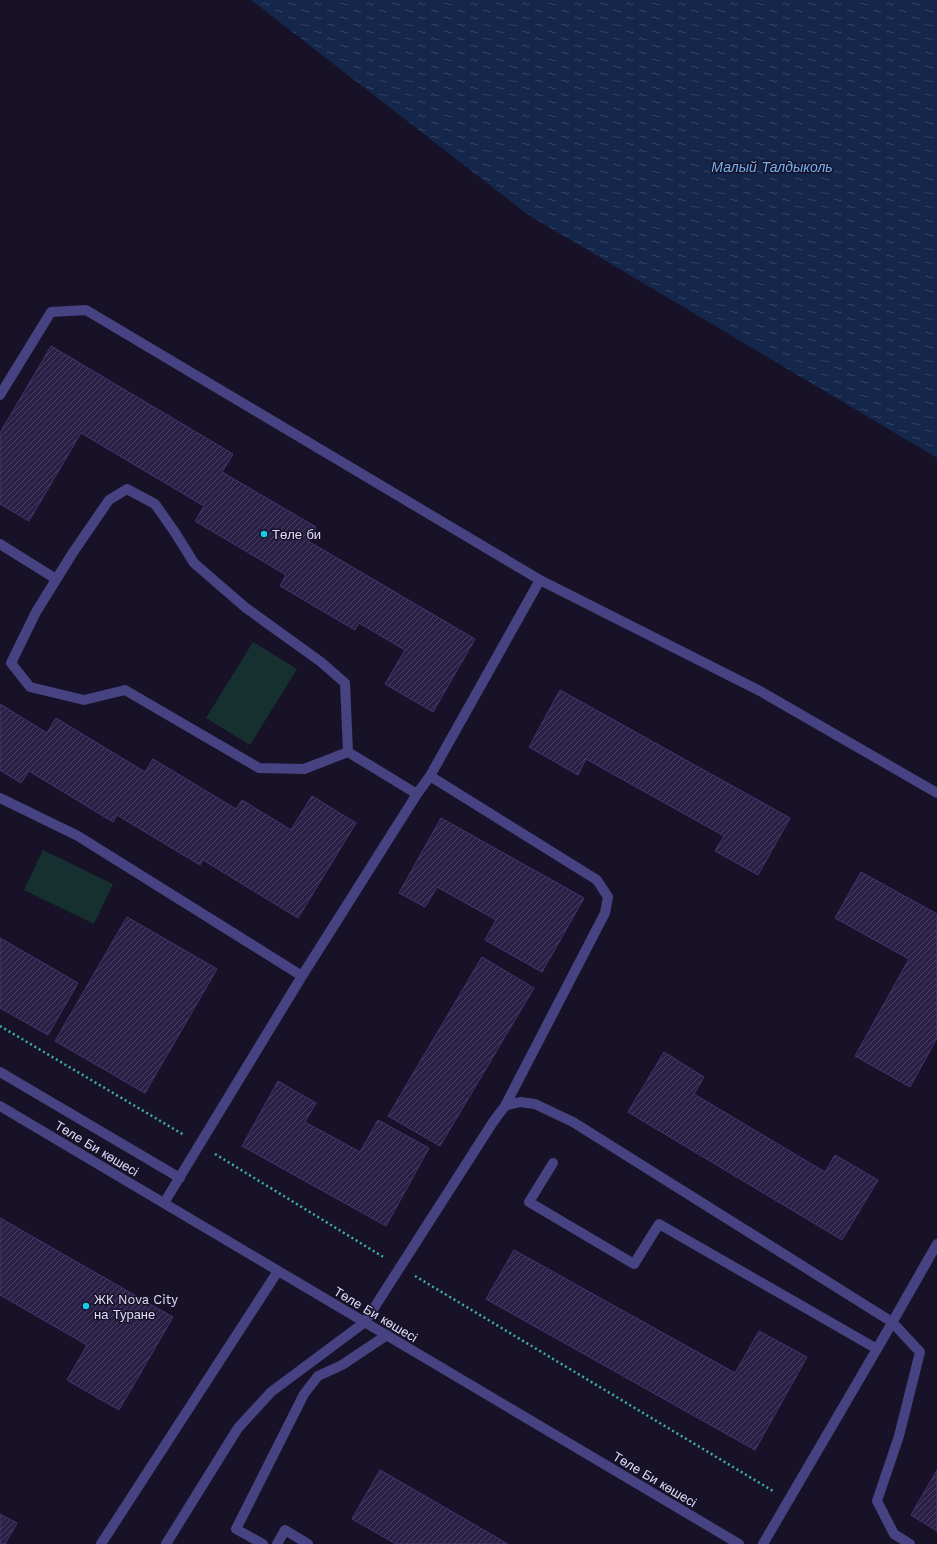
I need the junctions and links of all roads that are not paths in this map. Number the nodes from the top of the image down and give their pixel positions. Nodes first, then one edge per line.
1 (0, 395) edge
2 (0, 544) edge
3 (56, 579) junction
4 (540, 580) junction
5 (348, 752) junction
6 (430, 776) junction
7 (937, 793) edge
8 (417, 794) junction
9 (0, 798) edge
10 (302, 976) junction
11 (0, 1072) edge
12 (0, 1106) edge
13 (505, 1106) junction
14 (553, 1163) dead end
15 (180, 1178) junction
16 (164, 1203) junction
17 (937, 1244) edge
18 (278, 1271) junction
19 (365, 1322) junction
20 (892, 1322) junction
21 (387, 1335) junction
22 (877, 1349) junction
23 (101, 1544) edge
24 (166, 1544) edge
25 (263, 1544) edge
26 (277, 1544) edge
27 (308, 1544) edge
28 (739, 1544) edge
29 (763, 1544) edge
30 (910, 1544) edge

1 - 4 street
2 - 3 street
3 - 5 street
3 - 5 street
4 - 6 street
4 - 7 street
5 - 8 street
6 - 8 street
6 - 13 street
8 - 10 street
9 - 10 street
10 - 15 street
11 - 15 street
12 - 16 street, Төле Би көшесі
13 - 19 street
13 - 20 street
14 - 22 street
15 - 16 street
16 - 18 street, Төле Би көшесі
17 - 20 street
18 - 19 street, Төле Би көшесі
18 - 23 street
19 - 21 street, Төле Би көшесі
19 - 24 street
20 - 22 street
20 - 30 street
21 - 25 street
21 - 28 street, Төле Би көшесі
22 - 29 street
26 - 27 street

